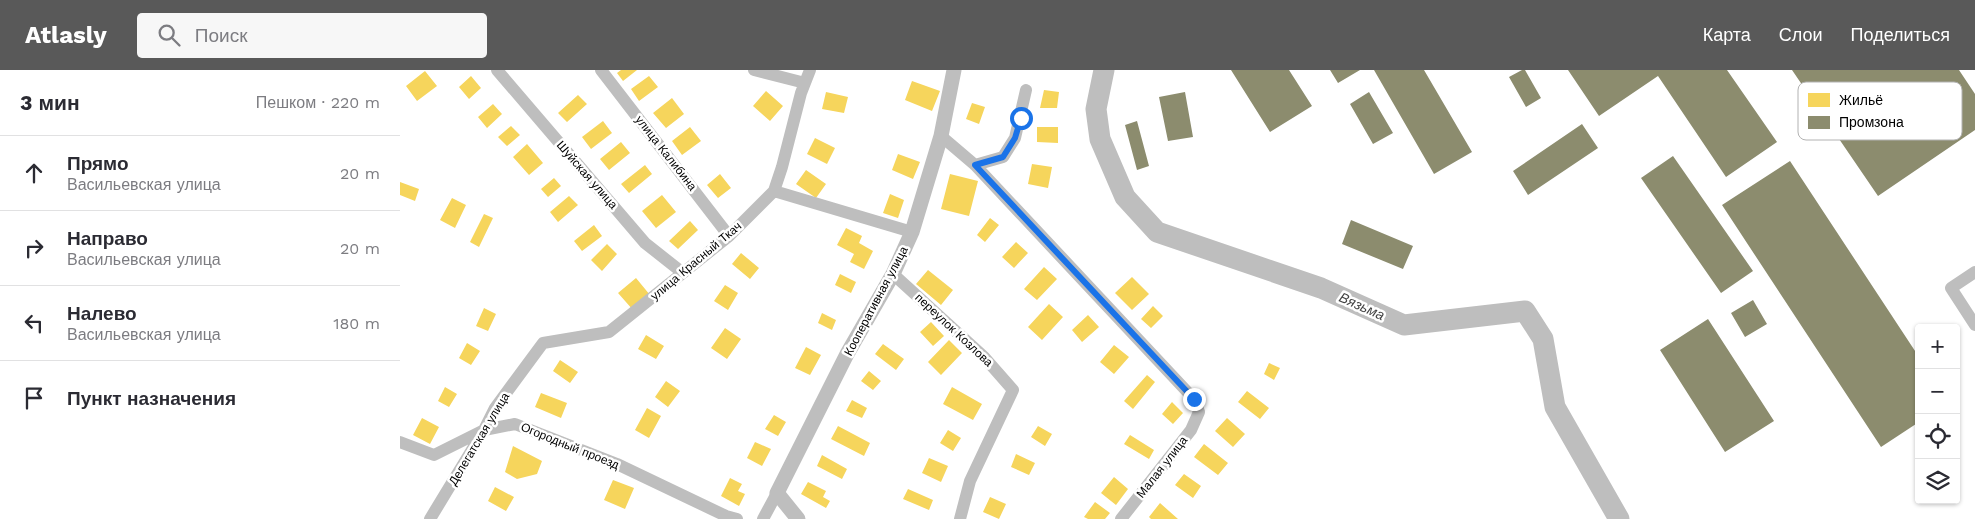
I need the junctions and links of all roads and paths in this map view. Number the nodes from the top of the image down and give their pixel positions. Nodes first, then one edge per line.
1 (497, 70) edge
2 (601, 70) edge
3 (754, 70) edge
4 (810, 70) edge
5 (954, 70) edge
6 (805, 83) junction
7 (1026, 90) dead end
8 (941, 136) junction
9 (975, 165) junction
10 (774, 192) junction
11 (912, 232) junction
12 (729, 236) junction
13 (1975, 272) edge
14 (683, 273) junction
15 (893, 274) junction
16 (1975, 325) edge
17 (609, 332) joint
18 (484, 430) junction
19 (400, 442) edge
20 (777, 493) junction
21 (430, 519) edge
22 (737, 519) edge
23 (764, 519) edge
24 (798, 519) edge
25 (960, 519) edge
26 (1121, 519) edge

1 - 14 street, Шуйская улица
2 - 12 street, улица Калибина
3 - 6 street
4 - 6 street, улица Красный Ткач
5 - 8 street, Кооперативная улица
6 - 10 street, улица Красный Ткач
7 - 9 street
8 - 9 street
8 - 11 street, Кооперативная улица
9 - 26 street, Малая улица
10 - 11 street
10 - 12 street, улица Красный Ткач
11 - 15 street, Кооперативная улица
12 - 14 street, улица Красный Ткач
13 - 16 street
14 - 17 street, улица Красный Ткач
15 - 20 street, Кооперативная улица
15 - 25 street, переулок Козлова
17 - 18 street, Делегатская улица
18 - 19 street, Огородный проезд
18 - 21 street, Делегатская улица
18 - 22 street, Огородный проезд
20 - 23 street, Кооперативная улица
20 - 24 street

